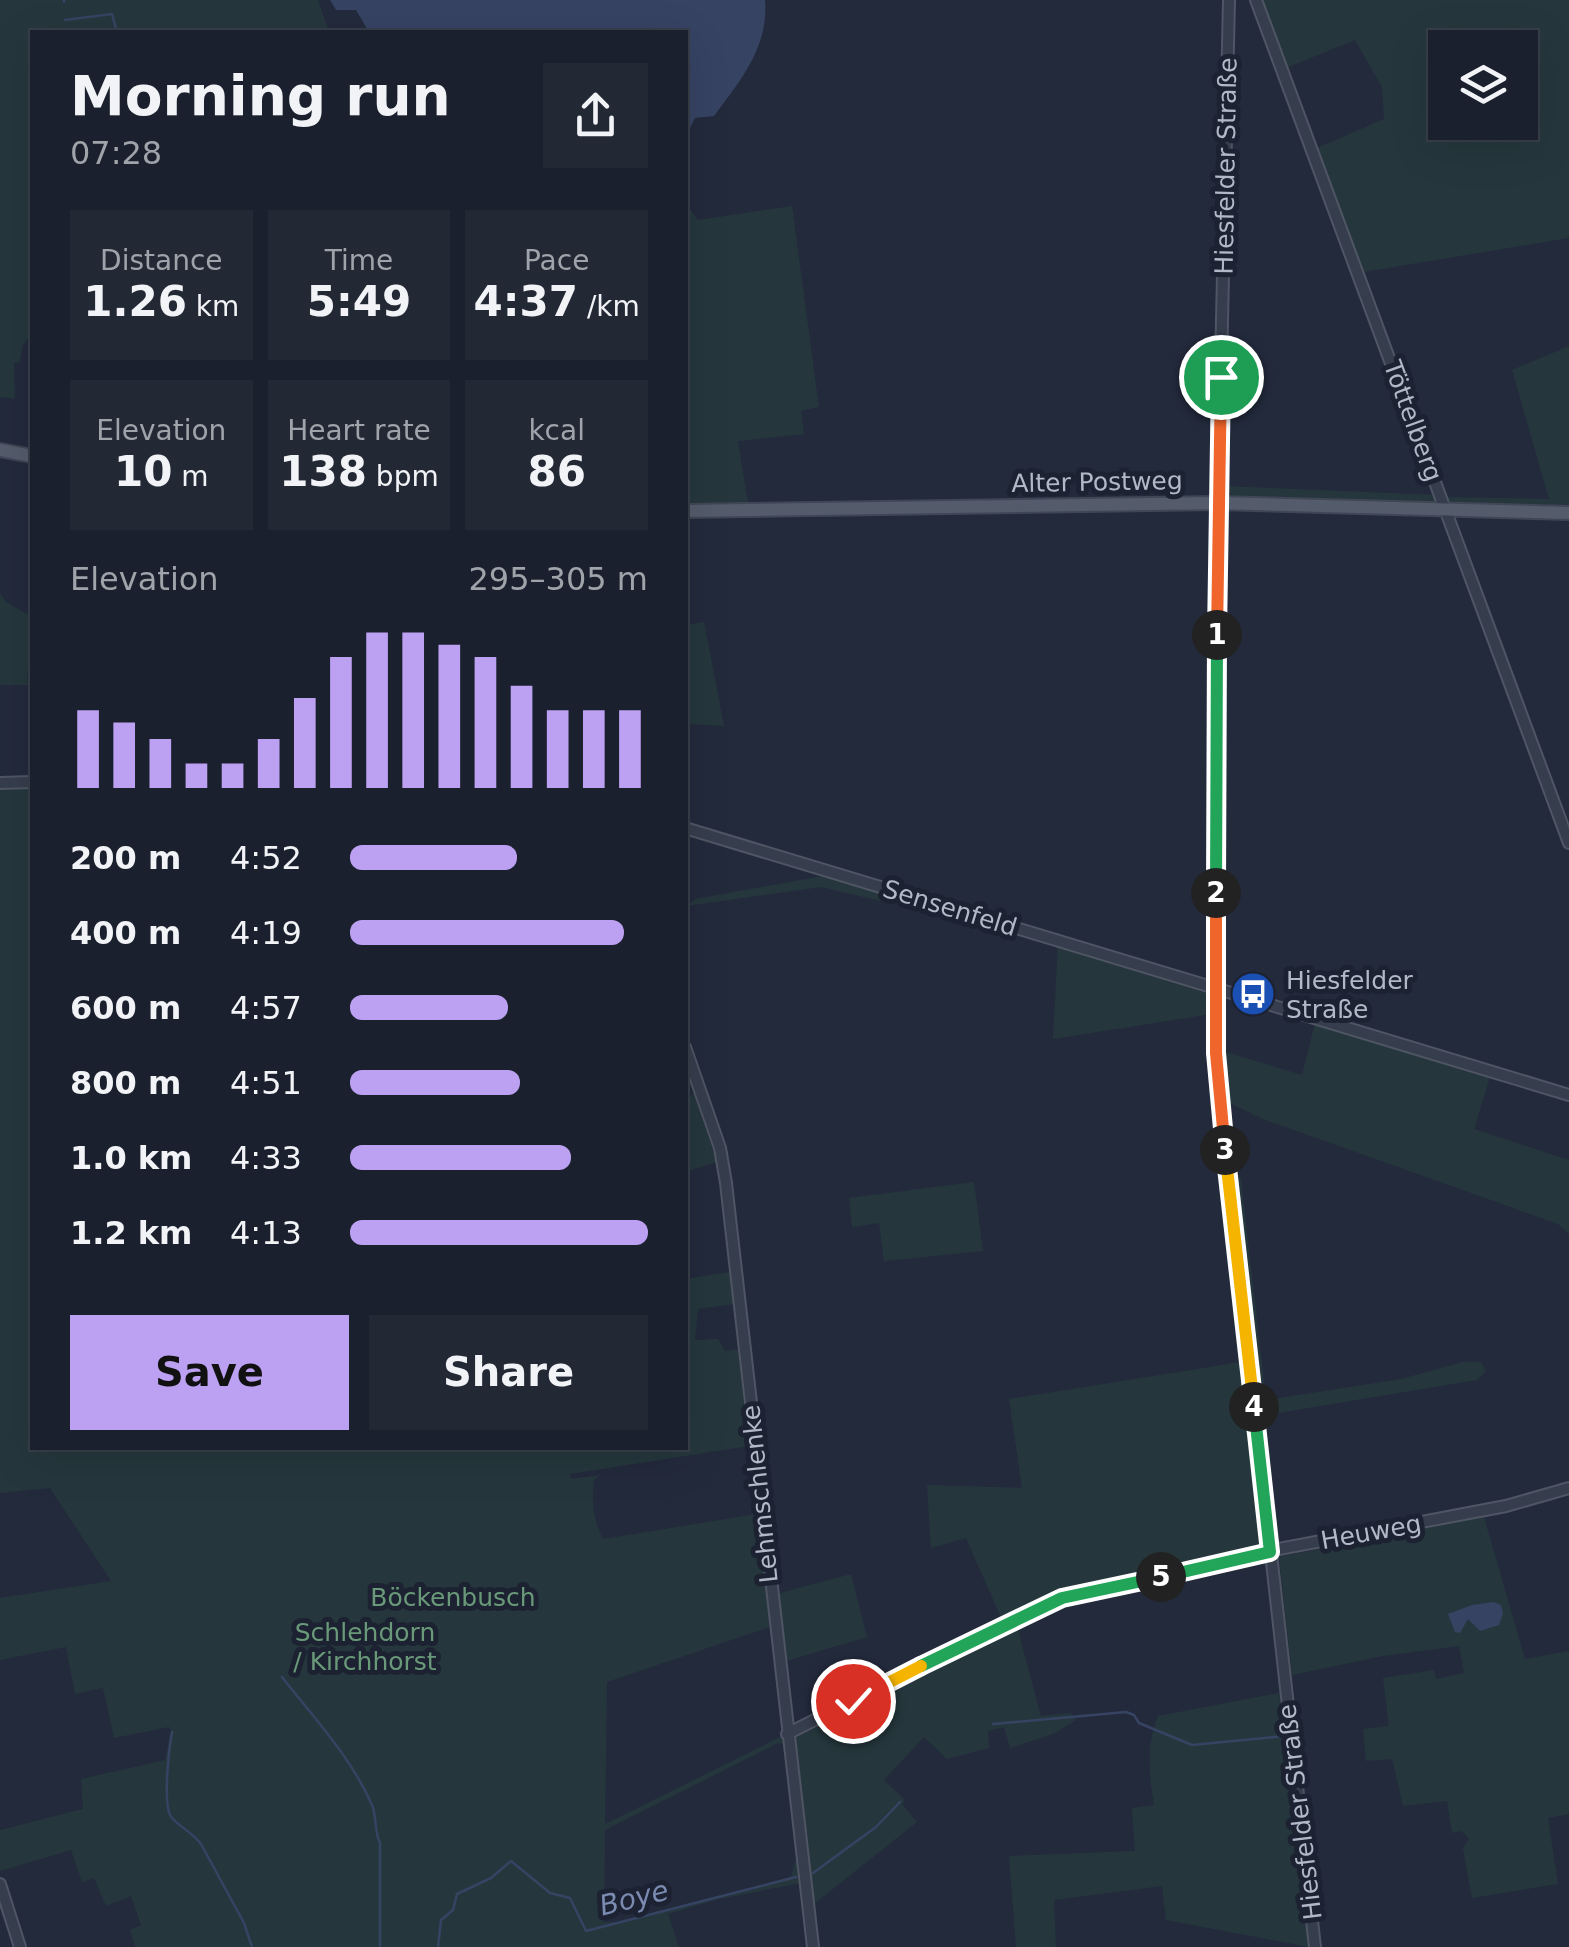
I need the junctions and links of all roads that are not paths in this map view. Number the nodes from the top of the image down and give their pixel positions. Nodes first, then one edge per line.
1 (1229, 0) edge
2 (1256, 0) edge
3 (0, 450) edge
4 (30, 456) edge
5 (1218, 503) junction
6 (1446, 509) junction
7 (688, 511) edge
8 (1569, 513) edge
9 (30, 782) edge
10 (0, 783) edge
11 (688, 829) edge
12 (1569, 843) edge
13 (1216, 987) junction
14 (688, 1055) edge
15 (1569, 1095) edge
16 (1569, 1488) edge
17 (1270, 1552) junction
18 (788, 1734) junction
19 (0, 1884) edge
20 (20, 1947) edge
21 (812, 1947) edge
22 (1315, 1947) edge

1 - 5 street, Hiesfelder Straße
2 - 6 street, Töttelberg
3 - 4 main road
5 - 6 main road, Alter Postweg
5 - 7 main road, Alter Postweg
5 - 13 street, Hiesfelder Straße
6 - 8 main road, Alter Postweg
6 - 12 street, Töttelberg
9 - 10 street
11 - 13 street, Sensenfeld
13 - 15 street, Sensenfeld
13 - 17 street, Hiesfelder Straße
14 - 18 street, Lehmschlenke
16 - 17 street, Heuweg
17 - 18 street, Heuweg
17 - 22 street, Hiesfelder Straße
18 - 21 street, Lehmschlenke
19 - 20 street

